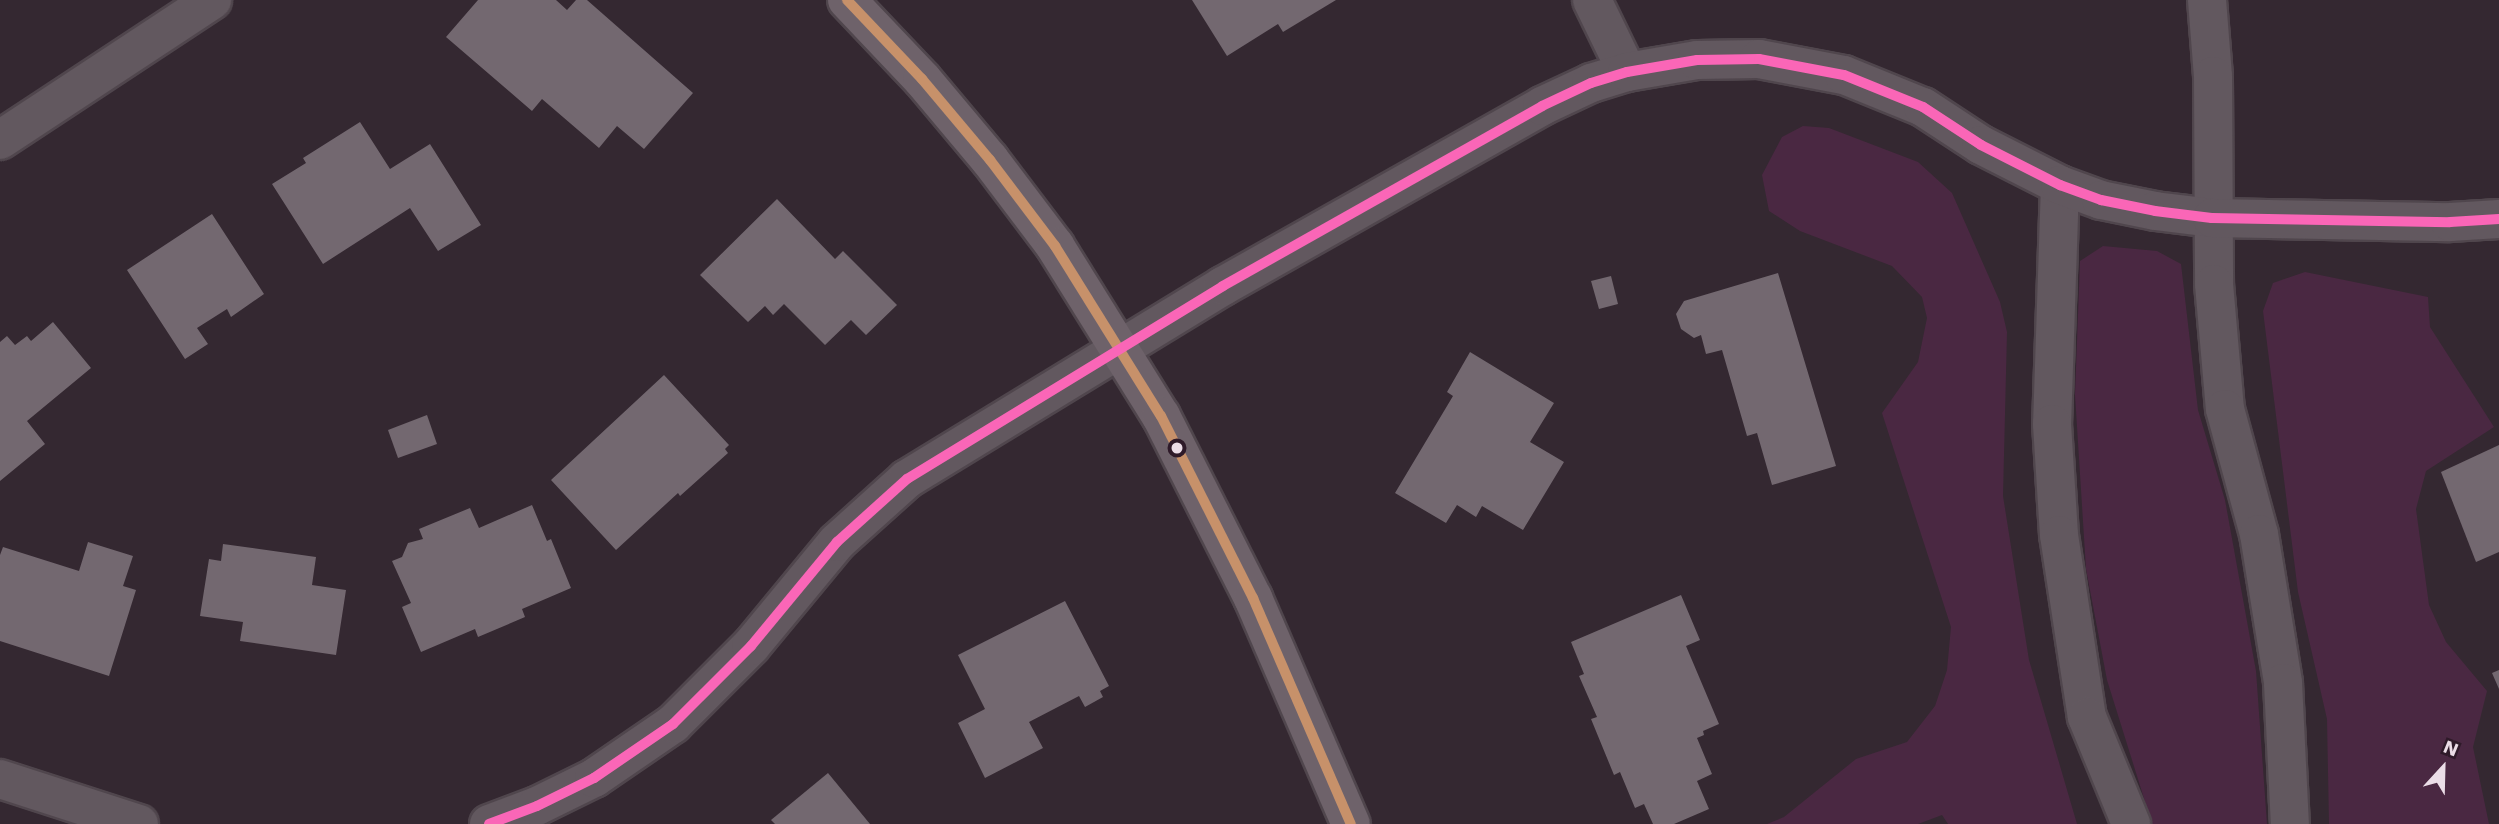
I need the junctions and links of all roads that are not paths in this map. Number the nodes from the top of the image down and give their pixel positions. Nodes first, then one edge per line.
1 (212, 0) edge
2 (847, 0) edge
3 (1592, 0) edge
4 (2207, 0) edge
5 (1627, 72) junction
6 (0, 140) edge
7 (2060, 185) junction
8 (2212, 218) junction
9 (2499, 219) edge
10 (2450, 222) junction
11 (2499, 243) edge
12 (1119, 349) junction
13 (0, 779) edge
14 (139, 824) edge
15 (489, 824) edge
16 (1351, 824) edge
17 (2131, 824) edge
18 (2290, 824) edge

1 - 6 street
2 - 12 main road
3 - 5 street
4 - 8 street
5 - 7 street
5 - 12 street
7 - 8 street
7 - 17 street
8 - 10 street
8 - 18 street
9 - 10 street
10 - 11 street
12 - 15 street
12 - 16 main road
13 - 14 street

